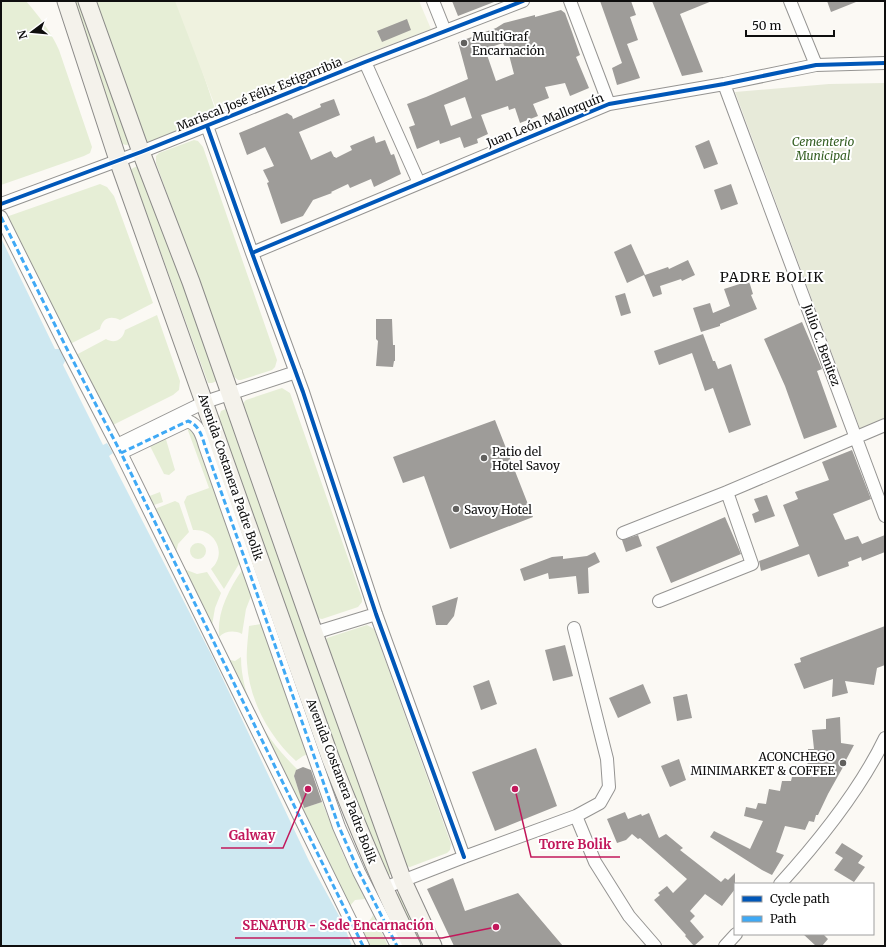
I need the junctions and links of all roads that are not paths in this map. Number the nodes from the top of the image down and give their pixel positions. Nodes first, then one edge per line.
1 (57, 1) edge
2 (66, 1) edge
3 (87, 1) edge
4 (433, 1) edge
5 (523, 1) edge
6 (570, 1) edge
7 (790, 1) edge
8 (76, 28) junction
9 (445, 31) junction
10 (365, 62) junction
11 (885, 63) edge
12 (816, 65) junction
13 (724, 84) junction
14 (609, 104) junction
15 (207, 126) junction
16 (141, 152) junction
17 (118, 160) junction
18 (419, 183) junction
19 (1, 204) edge
20 (1, 217) edge
21 (252, 252) junction
22 (296, 372) junction
23 (230, 394) junction
24 (204, 402) junction
25 (885, 425) edge
26 (856, 438) junction
27 (119, 449) junction
28 (727, 492) junction
29 (885, 516) edge
30 (623, 533) dead end
31 (659, 600) dead end
32 (376, 614) junction
33 (574, 628) dead end
34 (314, 633) junction
35 (885, 738) edge
36 (576, 816) junction
37 (464, 857) junction
38 (403, 880) junction
39 (781, 883) edge
40 (384, 888) junction
41 (735, 935) edge
42 (362, 946) edge
43 (397, 946) edge
44 (412, 946) edge
45 (433, 946) edge
46 (655, 946) edge
47 (725, 946) edge

1 - 8 main road
2 - 8 main road, Avenida Costanera Padre Bolik
3 - 16 main road, Avenida Costanera Padre Bolik
4 - 9 street
5 - 9 street, Mariscal José Félix Estigarribia
6 - 14 street
7 - 12 street
8 - 17 main road, Avenida Costanera Padre Bolik
9 - 10 street, Mariscal José Félix Estigarribia
10 - 15 street, Mariscal José Félix Estigarribia
10 - 18 street
11 - 12 street, Juan León Mallorquín
12 - 13 street, Juan León Mallorquín
13 - 14 street, Juan León Mallorquín
13 - 26 street, Julio C. Benitez
14 - 18 street, Juan León Mallorquín
15 - 16 street, Mariscal José Félix Estigarribia
15 - 21 street
16 - 17 street, Mariscal José Félix Estigarribia
16 - 23 main road, Avenida Costanera Padre Bolik
17 - 19 street, Mariscal José Félix Estigarribia
17 - 24 main road, Avenida Costanera Padre Bolik
18 - 21 street, Juan León Mallorquín
20 - 27 street
21 - 22 street
22 - 23 street
22 - 32 street
23 - 24 street
23 - 34 main road, Avenida Costanera Padre Bolik
24 - 27 street
24 - 40 main road, Avenida Costanera Padre Bolik
25 - 26 street
26 - 28 street
26 - 29 street, Julio C. Benitez
27 - 42 street
27 - 43 street
28 - 30 street
28 - 31 street
32 - 34 street
32 - 37 street
33 - 36 street
34 - 38 main road, Avenida Costanera Padre Bolik
35 - 39 street
36 - 37 street
36 - 46 street
37 - 38 street
38 - 40 street
38 - 45 main road, Avenida Costanera Padre Bolik
40 - 44 main road, Avenida Costanera Padre Bolik
41 - 47 street

